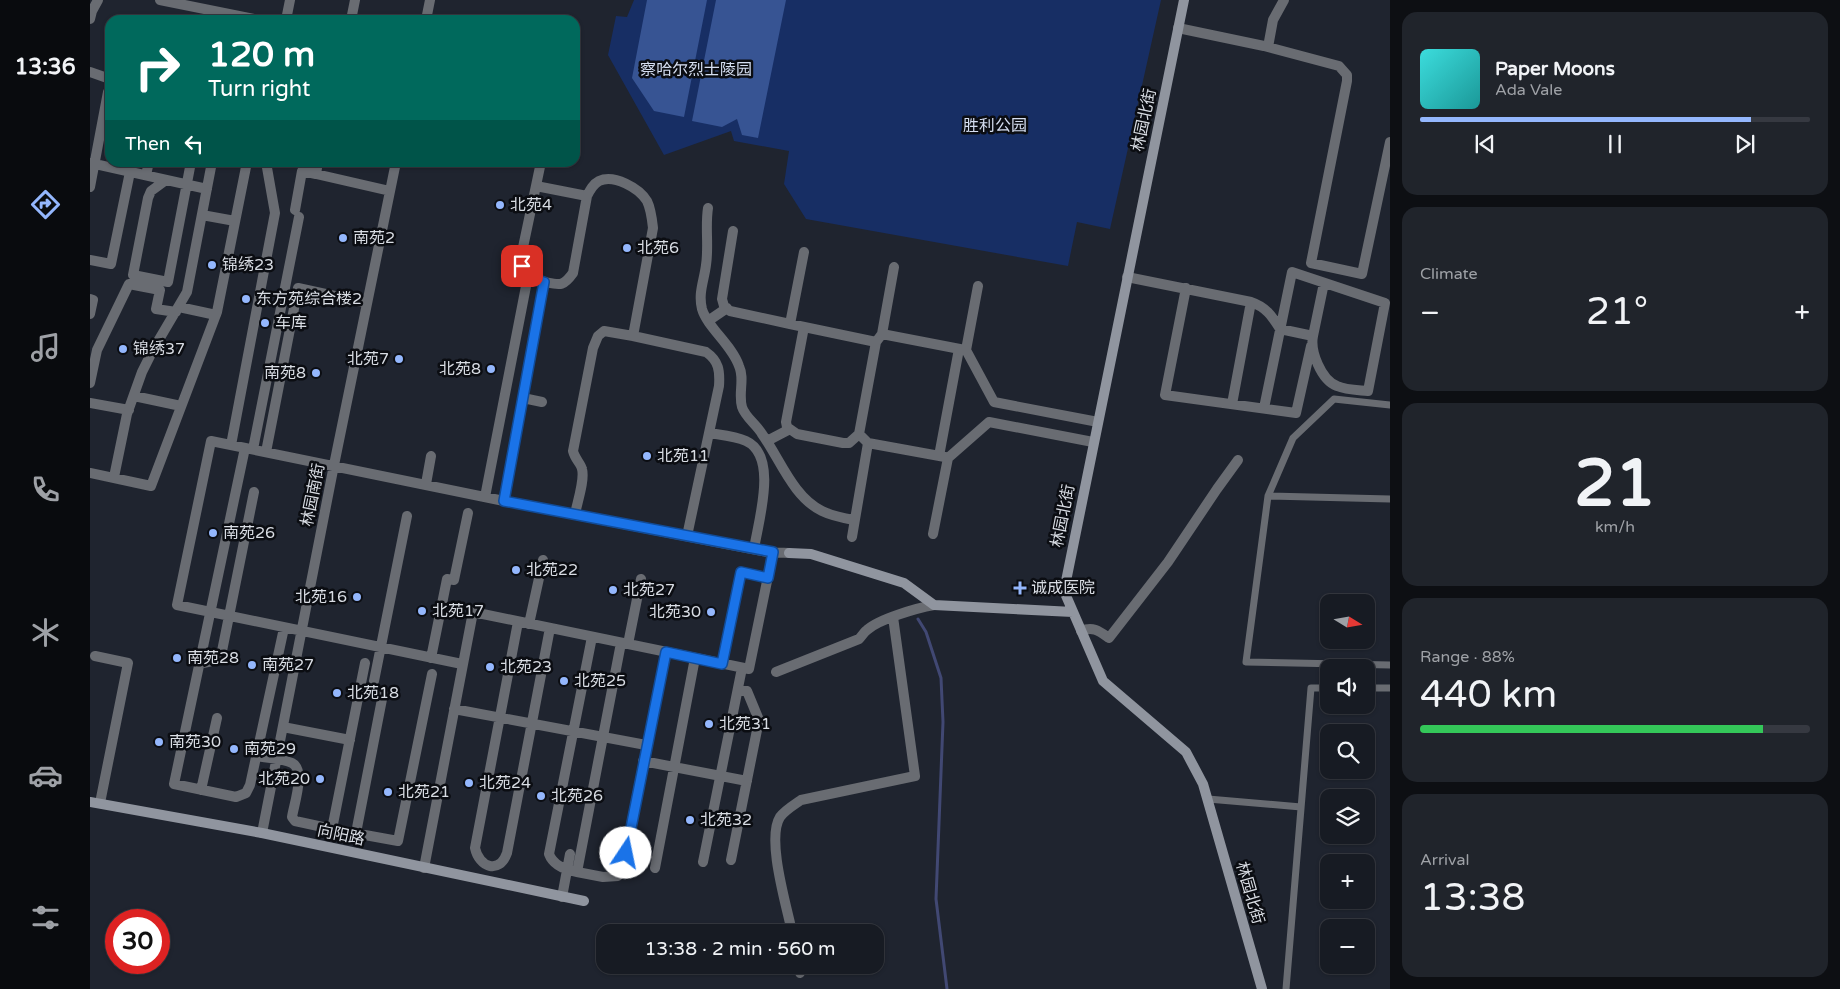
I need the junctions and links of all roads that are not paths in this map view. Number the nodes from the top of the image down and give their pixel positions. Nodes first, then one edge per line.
1 (160, 0) edge
2 (290, 0) edge
3 (355, 0) edge
4 (430, 0) edge
5 (1184, 0) edge
6 (1284, 0) edge
7 (94, 5) edge
8 (234, 15) edge
9 (287, 15) edge
10 (352, 15) edge
11 (427, 15) edge
12 (90, 19) edge
13 (1178, 28) junction
14 (1268, 47) junction
15 (90, 72) edge
16 (105, 77) edge
17 (105, 105) edge
18 (1390, 142) edge
19 (92, 163) edge
20 (105, 166) edge
21 (109, 167) edge
22 (148, 167) edge
23 (190, 167) edge
24 (211, 167) edge
25 (246, 167) edge
26 (267, 167) edge
27 (317, 167) edge
28 (395, 167) edge
29 (540, 167) edge
30 (130, 172) junction
31 (316, 174) junction
32 (146, 175) junction
33 (166, 180) junction
34 (187, 184) junction
35 (536, 186) junction
36 (90, 187) edge
37 (207, 189) junction
38 (390, 190) junction
39 (587, 196) junction
40 (708, 208) dead end
41 (202, 215) junction
42 (235, 221) junction
43 (733, 231) dead end
44 (804, 252) dead end
45 (90, 260) edge
46 (894, 266) dead end
47 (528, 276) junction
48 (1127, 277) junction
49 (544, 282) junction
50 (1324, 283) junction
51 (978, 286) dead end
52 (1186, 288) junction
53 (90, 299) edge
54 (1251, 302) junction
55 (367, 303) junction
56 (727, 308) junction
57 (177, 310) junction
58 (90, 314) edge
59 (216, 314) junction
60 (708, 321) junction
61 (790, 324) junction
62 (804, 327) junction
63 (1280, 329) junction
64 (632, 336) junction
65 (879, 338) junction
66 (1312, 339) junction
67 (962, 349) junction
68 (90, 383) edge
69 (134, 396) junction
70 (523, 398) junction
71 (542, 402) dead end
72 (90, 403) edge
73 (1232, 404) junction
74 (1390, 405) edge
75 (181, 406) junction
76 (1264, 408) junction
77 (129, 410) junction
78 (1098, 422) junction
79 (790, 429) junction
80 (709, 433) junction
81 (859, 434) junction
82 (767, 441) junction
83 (1093, 442) junction
84 (868, 443) junction
85 (230, 445) junction
86 (249, 448) junction
87 (266, 452) junction
88 (431, 456) dead end
89 (944, 457) junction
90 (1238, 460) dead end
91 (334, 465) junction
92 (90, 472) edge
93 (114, 477) junction
94 (426, 484) junction
95 (254, 492) dead end
96 (1268, 496) junction
97 (485, 497) junction
98 (1390, 499) edge
99 (504, 501) junction
100 (468, 514) dead end
101 (574, 514) junction
102 (407, 516) dead end
103 (854, 520) junction
104 (933, 534) dead end
105 (687, 536) junction
106 (852, 537) dead end
107 (754, 549) junction
108 (773, 552) junction
109 (543, 560) dead end
110 (768, 578) junction
111 (641, 579) dead end
112 (934, 605) junction
113 (212, 612) junction
114 (1073, 612) junction
115 (229, 616) junction
116 (893, 617) junction
117 (518, 622) junction
118 (529, 624) junction
119 (284, 628) junction
120 (550, 628) junction
121 (1081, 631) junction
122 (301, 632) junction
123 (592, 637) junction
124 (624, 644) junction
125 (380, 648) junction
126 (222, 651) junction
127 (666, 652) junction
128 (95, 656) dead end
129 (431, 658) junction
130 (696, 658) junction
131 (201, 663) junction
132 (365, 663) dead end
133 (462, 664) junction
134 (722, 664) junction
135 (1390, 665) edge
136 (218, 666) dead end
137 (742, 668) junction
138 (776, 672) dead end
139 (432, 674) dead end
140 (374, 681) dead end
141 (1320, 688) edge
142 (1375, 688) edge
143 (1390, 688) edge
144 (738, 689) junction
145 (383, 694) dead end
146 (454, 709) junction
147 (499, 717) junction
148 (217, 718) dead end
149 (531, 723) junction
150 (283, 726) junction
151 (574, 732) junction
152 (603, 737) junction
153 (350, 740) junction
154 (646, 746) junction
155 (257, 756) junction
156 (276, 760) junction
157 (643, 761) junction
158 (674, 767) junction
159 (720, 776) junction
160 (747, 781) junction
161 (201, 790) junction
162 (1208, 798) junction
163 (95, 803) edge
164 (1301, 807) junction
165 (332, 829) junction
166 (262, 833) junction
167 (356, 834) junction
168 (570, 854) dead end
169 (731, 860) dead end
170 (703, 862) dead end
171 (490, 866) junction
172 (424, 868) junction
173 (655, 868) dead end
174 (572, 871) junction
175 (487, 881) junction
176 (562, 897) junction
177 (584, 901) dead end
178 (790, 924) edge
179 (1262, 989) edge
180 (1286, 989) edge

1 - 8 street
2 - 9 street
3 - 10 street
4 - 11 street
5 - 13 street, 林园北街
6 - 14 street
7 - 12 street
13 - 14 street
13 - 48 street, 林园北街
14 - 18 street
15 - 16 street
17 - 19 street
19 - 20 street
19 - 36 street
21 - 30 street
22 - 32 street
23 - 34 street
24 - 37 street
25 - 42 street
26 - 85 street
27 - 31 street
28 - 38 street, 林园南街
29 - 35 street
30 - 32 street
30 - 45 street
31 - 38 street
31 - 86 street
32 - 33 street
33 - 34 street
33 - 34 street
34 - 37 street
35 - 39 street
35 - 47 street
37 - 41 street
38 - 55 street, 林园南街
39 - 49 street
39 - 64 street
40 - 60 street
41 - 42 street
41 - 57 street
42 - 59 street
43 - 56 street
44 - 61 street
46 - 65 street
47 - 49 street
47 - 97 street
48 - 52 street
48 - 78 street, 林园北街
49 - 70 street
50 - 63 street
50 - 66 street
50 - 66 street
51 - 67 street
52 - 54 street
52 - 73 street
53 - 58 street
54 - 63 street
54 - 73 street
55 - 87 street
55 - 91 street, 林园南街
56 - 60 street
56 - 61 street
57 - 59 street
57 - 68 street
57 - 69 street
59 - 75 street
60 - 82 street
61 - 62 street
62 - 65 street
62 - 79 street
63 - 66 street
63 - 76 street
64 - 80 street
64 - 101 street
65 - 67 street
65 - 81 street
66 - 76 street
67 - 78 street
67 - 89 street
69 - 75 street
69 - 77 street
70 - 71 street
70 - 99 street
72 - 77 street
73 - 76 street
74 - 96 lane
75 - 93 street
77 - 93 street
78 - 83 street, 林园北街
79 - 81 street
79 - 82 street
80 - 105 street
80 - 107 street
81 - 84 street
82 - 103 street
83 - 89 street
83 - 114 street, 林园北街
84 - 89 street
84 - 103 street
85 - 86 street
85 - 113 street
86 - 87 street
86 - 113 street
87 - 91 street
88 - 94 street
89 - 104 street
90 - 121 street
91 - 94 street
91 - 122 street, 林园南街
92 - 93 street
94 - 97 street
95 - 115 street
96 - 98 lane
96 - 135 lane
97 - 99 street
99 - 101 street
100 - 129 street
101 - 105 street
102 - 125 street
103 - 106 street
105 - 107 street
107 - 108 street
108 - 110 street
108 - 112 street
109 - 118 street
110 - 134 street
110 - 137 street
111 - 124 street
112 - 114 street
112 - 116 street
113 - 115 street
113 - 131 street
114 - 121 street, 林园北街
115 - 119 street
115 - 126 street
116 - 138 street
116 - 178 street
117 - 118 street
117 - 133 street
117 - 147 street
118 - 120 street
119 - 122 street
119 - 155 street
120 - 123 street
120 - 149 street
121 - 162 street, 林园北街
122 - 125 street
122 - 150 street, 林园南街
123 - 124 street
123 - 151 street
124 - 127 street
124 - 152 street
125 - 129 street
125 - 140 street
126 - 131 street
126 - 136 street
127 - 130 street
127 - 154 street
128 - 163 street
129 - 133 street
130 - 134 street
130 - 158 street
131 - 161 street
132 - 153 street
133 - 146 street
134 - 137 street
137 - 144 street
139 - 167 street
141 - 164 lane
142 - 143 lane
144 - 159 street
144 - 160 street
145 - 167 street
146 - 147 street
146 - 172 street
147 - 149 street
147 - 171 street
148 - 161 street
149 - 151 street
149 - 171 street
150 - 153 street
150 - 156 street, 林园南街
151 - 152 street
151 - 174 street
152 - 154 street
152 - 174 street
153 - 165 street
154 - 157 street
155 - 156 street
155 - 161 street
156 - 165 street
156 - 166 street, 林园南街
157 - 158 street
157 - 174 street
158 - 159 street
158 - 173 street
159 - 160 street
159 - 170 street
160 - 169 street
162 - 164 lane
162 - 179 street, 林园北街
163 - 166 street, 向阳路
164 - 180 lane
165 - 167 street
166 - 172 street, 向阳路
168 - 174 street
171 - 175 street
172 - 175 street, 向阳路
174 - 176 street
175 - 176 street, 向阳路
176 - 177 street, 向阳路

